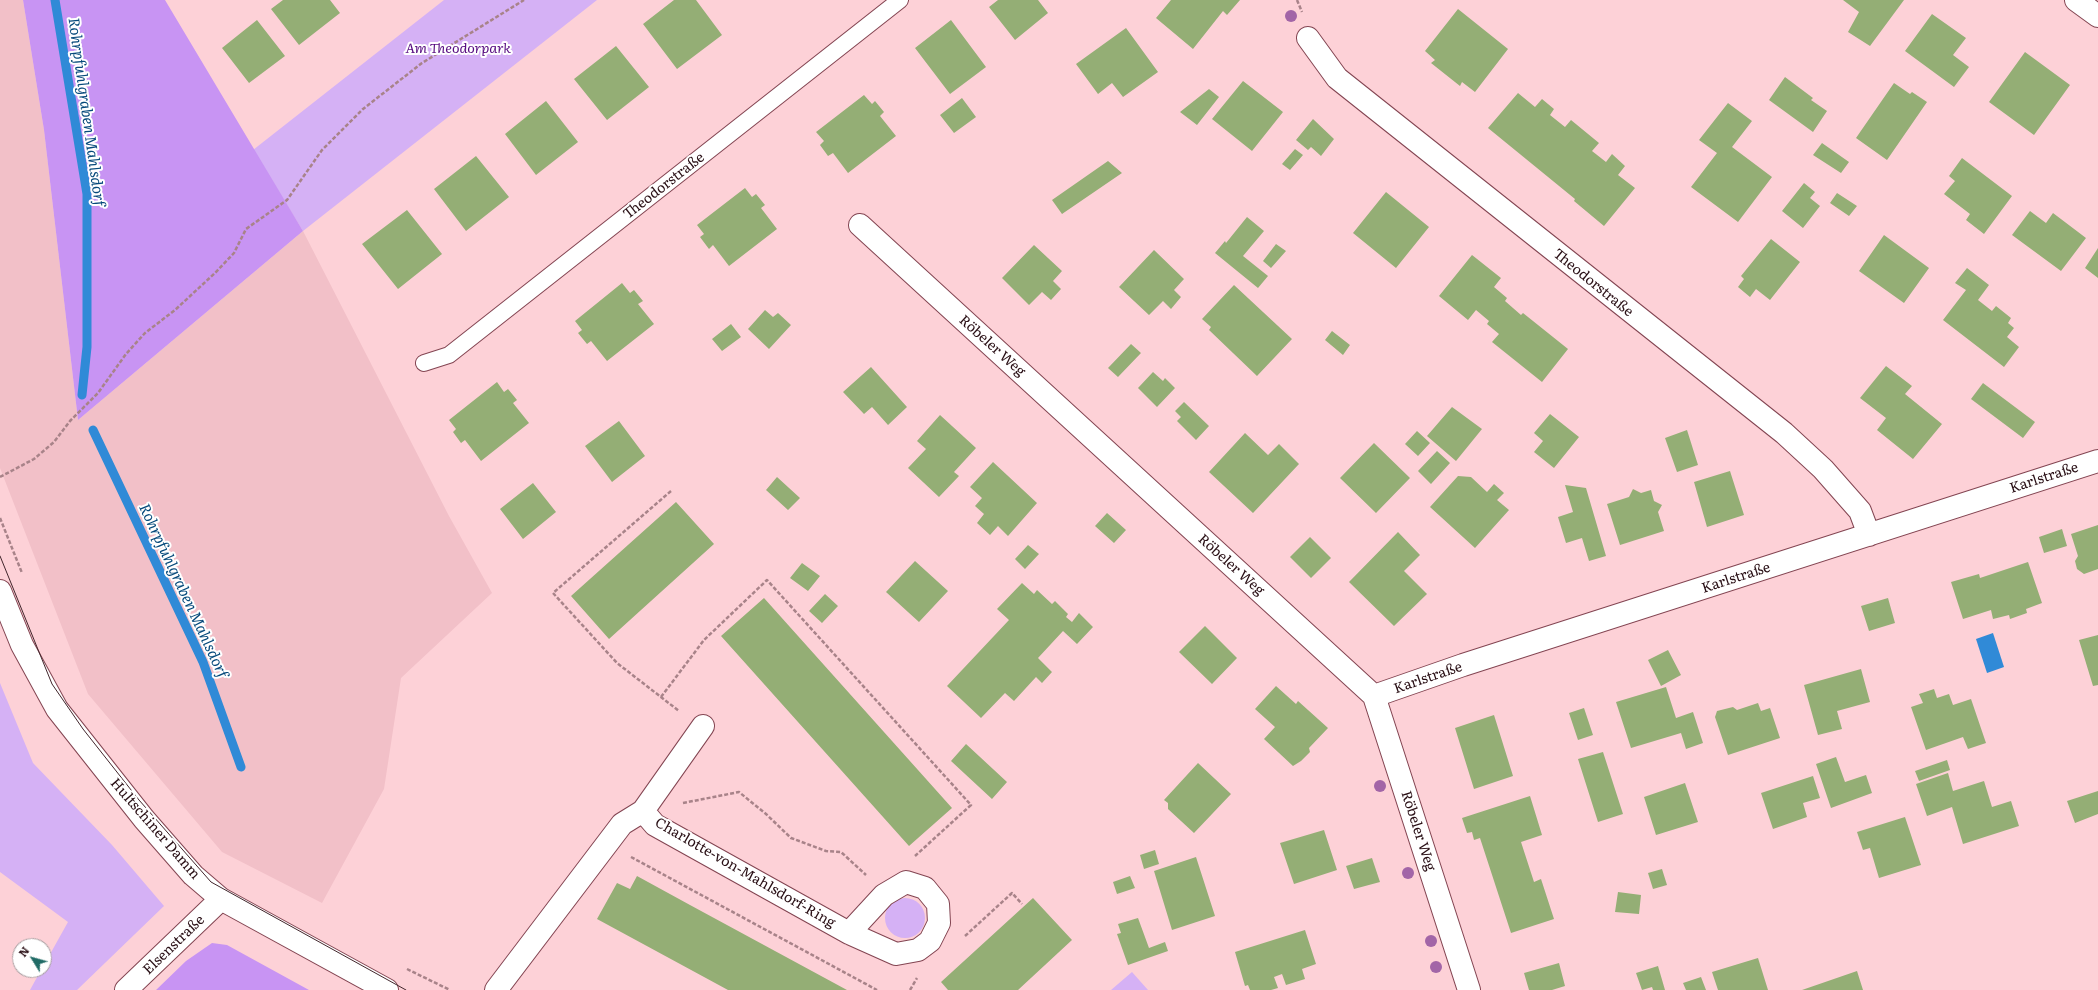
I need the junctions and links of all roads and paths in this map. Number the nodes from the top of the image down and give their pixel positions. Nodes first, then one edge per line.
1 (524, 0) edge
2 (900, 0) edge
3 (2076, 0) edge
4 (2098, 16) edge
5 (1308, 38) dead end
6 (860, 225) dead end
7 (424, 363) dead end
8 (2098, 461) edge
9 (0, 477) edge
10 (671, 491) dead end
11 (0, 518) edge
12 (1869, 535) junction
13 (24, 575) dead end
14 (0, 591) edge
15 (1374, 696) junction
16 (661, 697) junction
17 (703, 726) joint
18 (643, 811) junction
19 (622, 824) junction
20 (906, 882) junction
21 (884, 896) junction
22 (221, 899) junction
23 (1022, 904) dead end
24 (939, 923) junction
25 (849, 933) junction
26 (401, 966) dead end
27 (126, 990) edge
28 (387, 990) edge
29 (450, 990) edge
30 (496, 990) edge
31 (877, 990) edge
32 (1469, 990) edge

1 - 9 path
2 - 7 lane, Theodorstraße
3 - 4 street
5 - 12 street, Theodorstraße
6 - 15 street, Röbeler Weg
8 - 12 street, Karlstraße
10 - 16 path
11 - 13 path
12 - 15 street, Karlstraße
14 - 22 street, Hultschiner Damm
15 - 32 street, Röbeler Weg
16 - 17 path
16 - 20 path
17 - 18 street, Charlotte-von-Mahlsdorf-Ring
18 - 19 street, Charlotte-von-Mahlsdorf-Ring
18 - 21 path
18 - 25 street, Charlotte-von-Mahlsdorf-Ring
19 - 30 street, Charlotte-von-Mahlsdorf-Ring
19 - 31 path
20 - 21 street, Charlotte-von-Mahlsdorf-Ring
20 - 24 street
21 - 25 street, Charlotte-von-Mahlsdorf-Ring
22 - 27 street, Elsenstraße
22 - 28 street, Hultschiner Damm
23 - 24 path
24 - 25 street, Charlotte-von-Mahlsdorf-Ring
26 - 29 path

